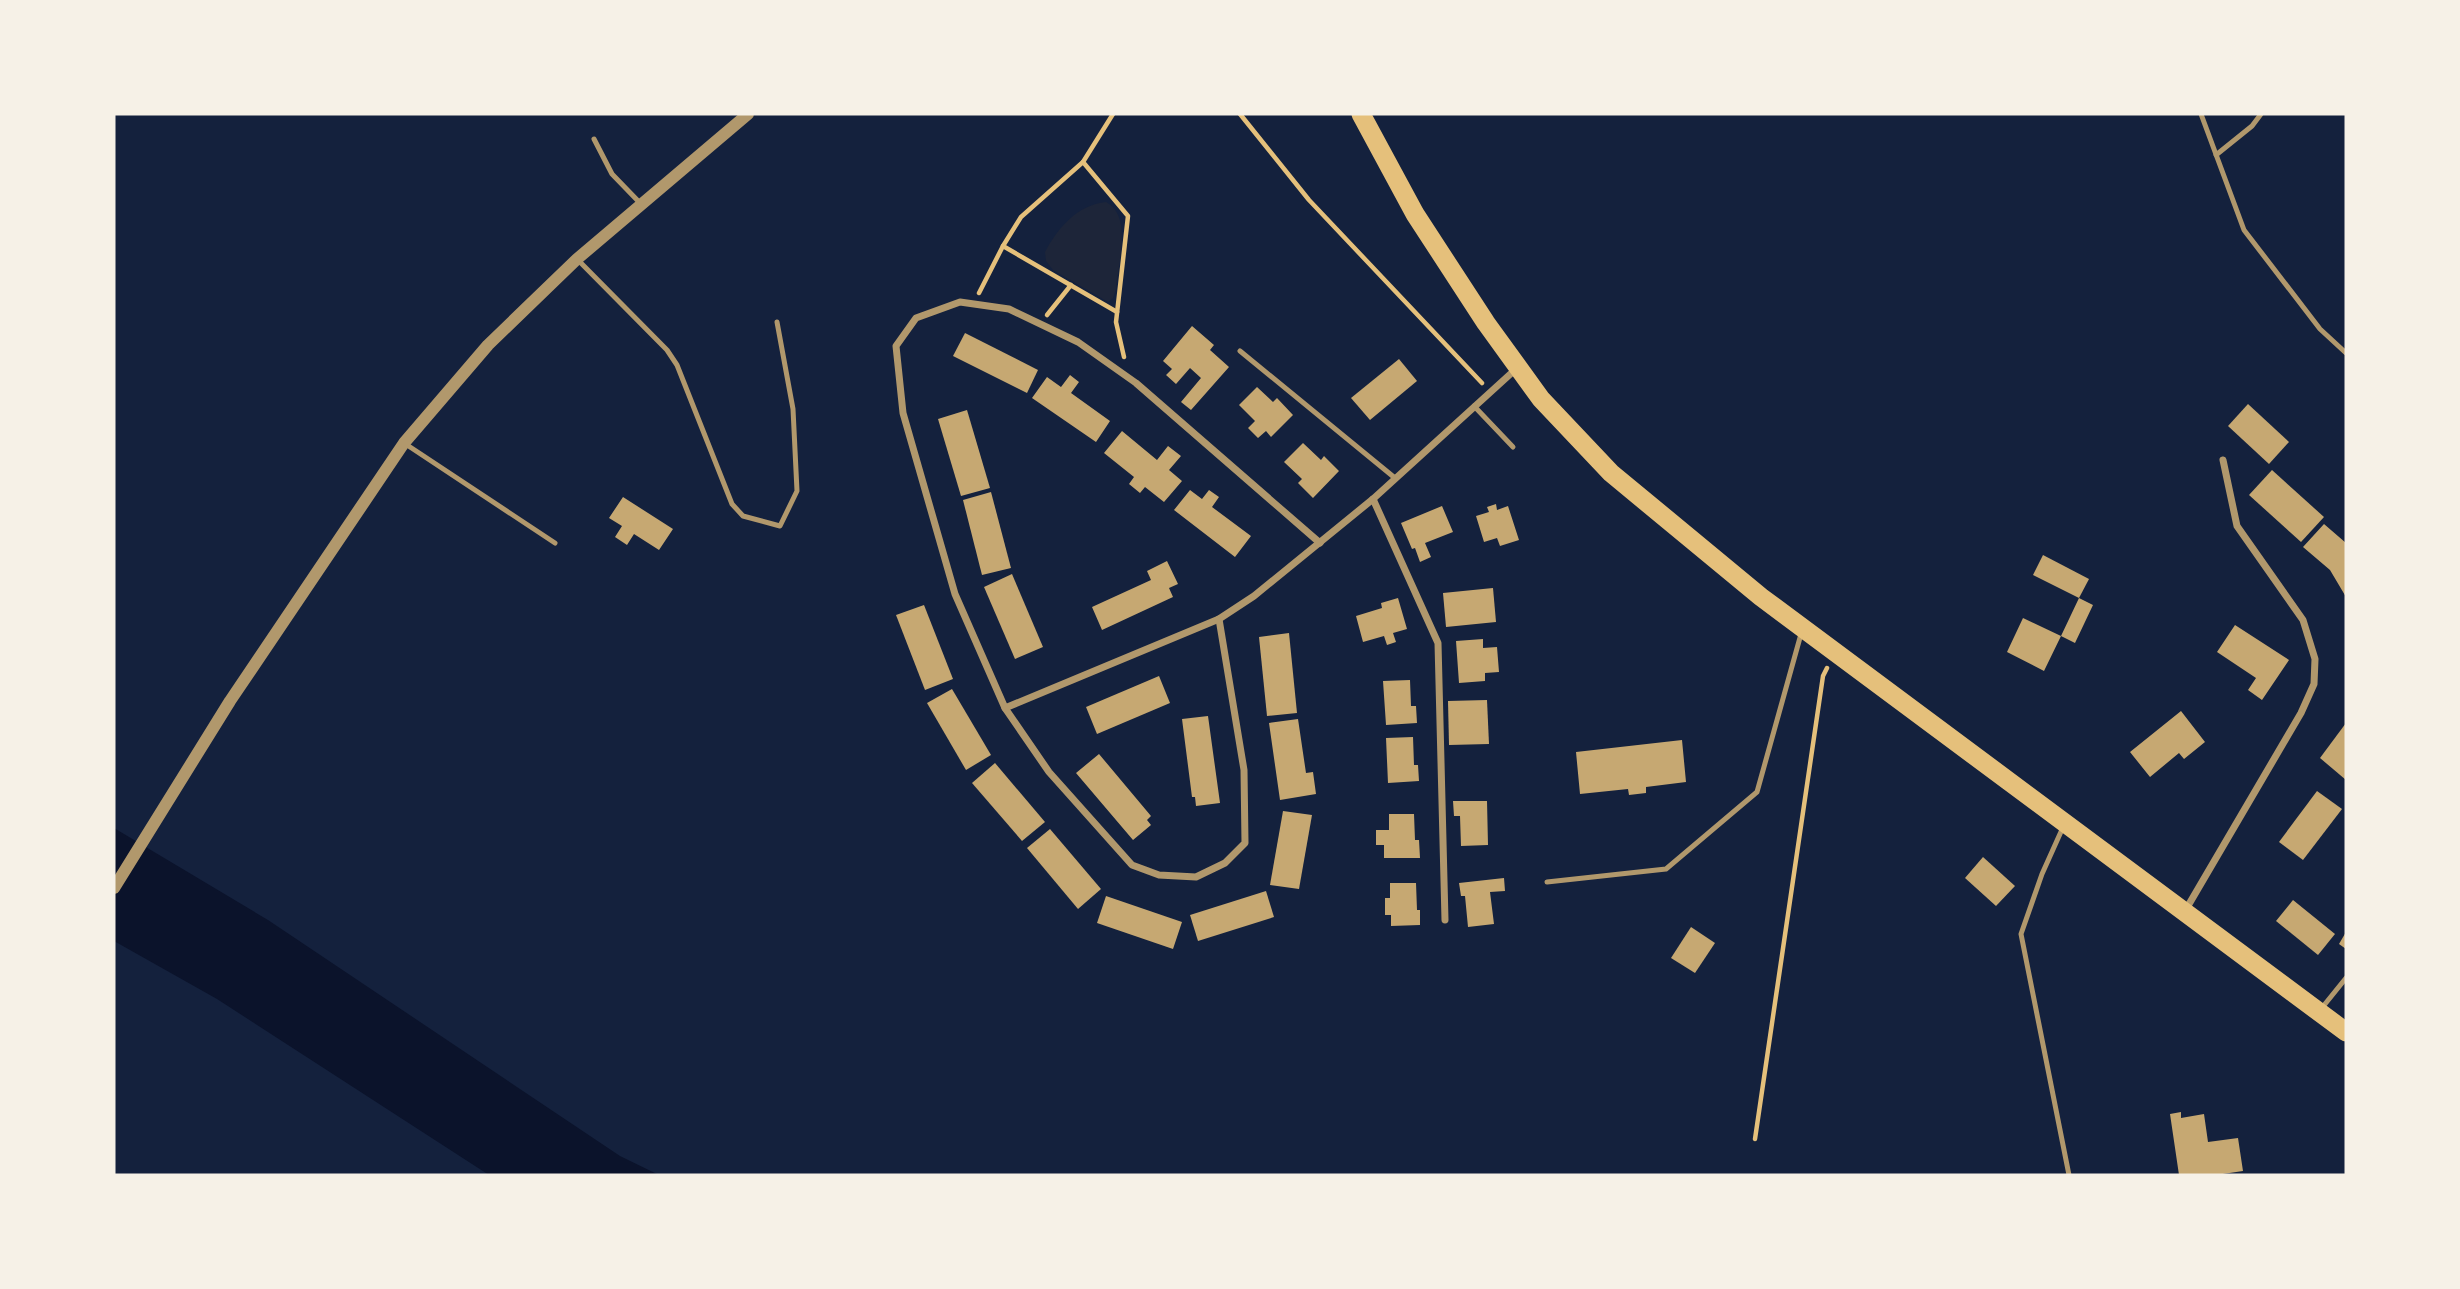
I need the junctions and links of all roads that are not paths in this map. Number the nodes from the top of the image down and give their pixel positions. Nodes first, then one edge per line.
1 (748, 114) edge
2 (1361, 114) edge
3 (2202, 114) edge
4 (2261, 114) edge
5 (594, 139) dead end
6 (2216, 155) junction
7 (641, 204) junction
8 (577, 259) junction
9 (777, 322) dead end
10 (1240, 351) dead end
11 (2346, 354) edge
12 (1518, 367) junction
13 (1474, 406) junction
14 (404, 443) junction
15 (1513, 447) dead end
16 (2223, 460) dead end
17 (1395, 478) junction
18 (1373, 499) junction
19 (555, 543) dead end
20 (1320, 543) junction
21 (1219, 619) junction
22 (1802, 627) junction
23 (1005, 708) junction
24 (2065, 822) junction
25 (1547, 882) dead end
26 (114, 888) edge
27 (2185, 912) junction
28 (1445, 920) dead end
29 (2346, 978) edge
30 (2319, 1012) junction
31 (2346, 1032) edge
32 (2069, 1175) edge

1 - 7 street
2 - 12 highway
3 - 6 lane
4 - 6 lane
5 - 7 lane
6 - 11 lane
7 - 8 street
8 - 9 lane
8 - 14 street
10 - 17 lane
12 - 13 street
12 - 22 highway
13 - 15 lane
13 - 17 street
14 - 19 lane
14 - 26 street
16 - 27 street
17 - 18 street
18 - 20 street
18 - 28 street
20 - 21 street
20 - 23 street
21 - 23 street
21 - 23 street
22 - 24 highway
22 - 25 lane
24 - 27 highway
24 - 32 lane
27 - 30 highway
29 - 30 lane
30 - 31 highway

